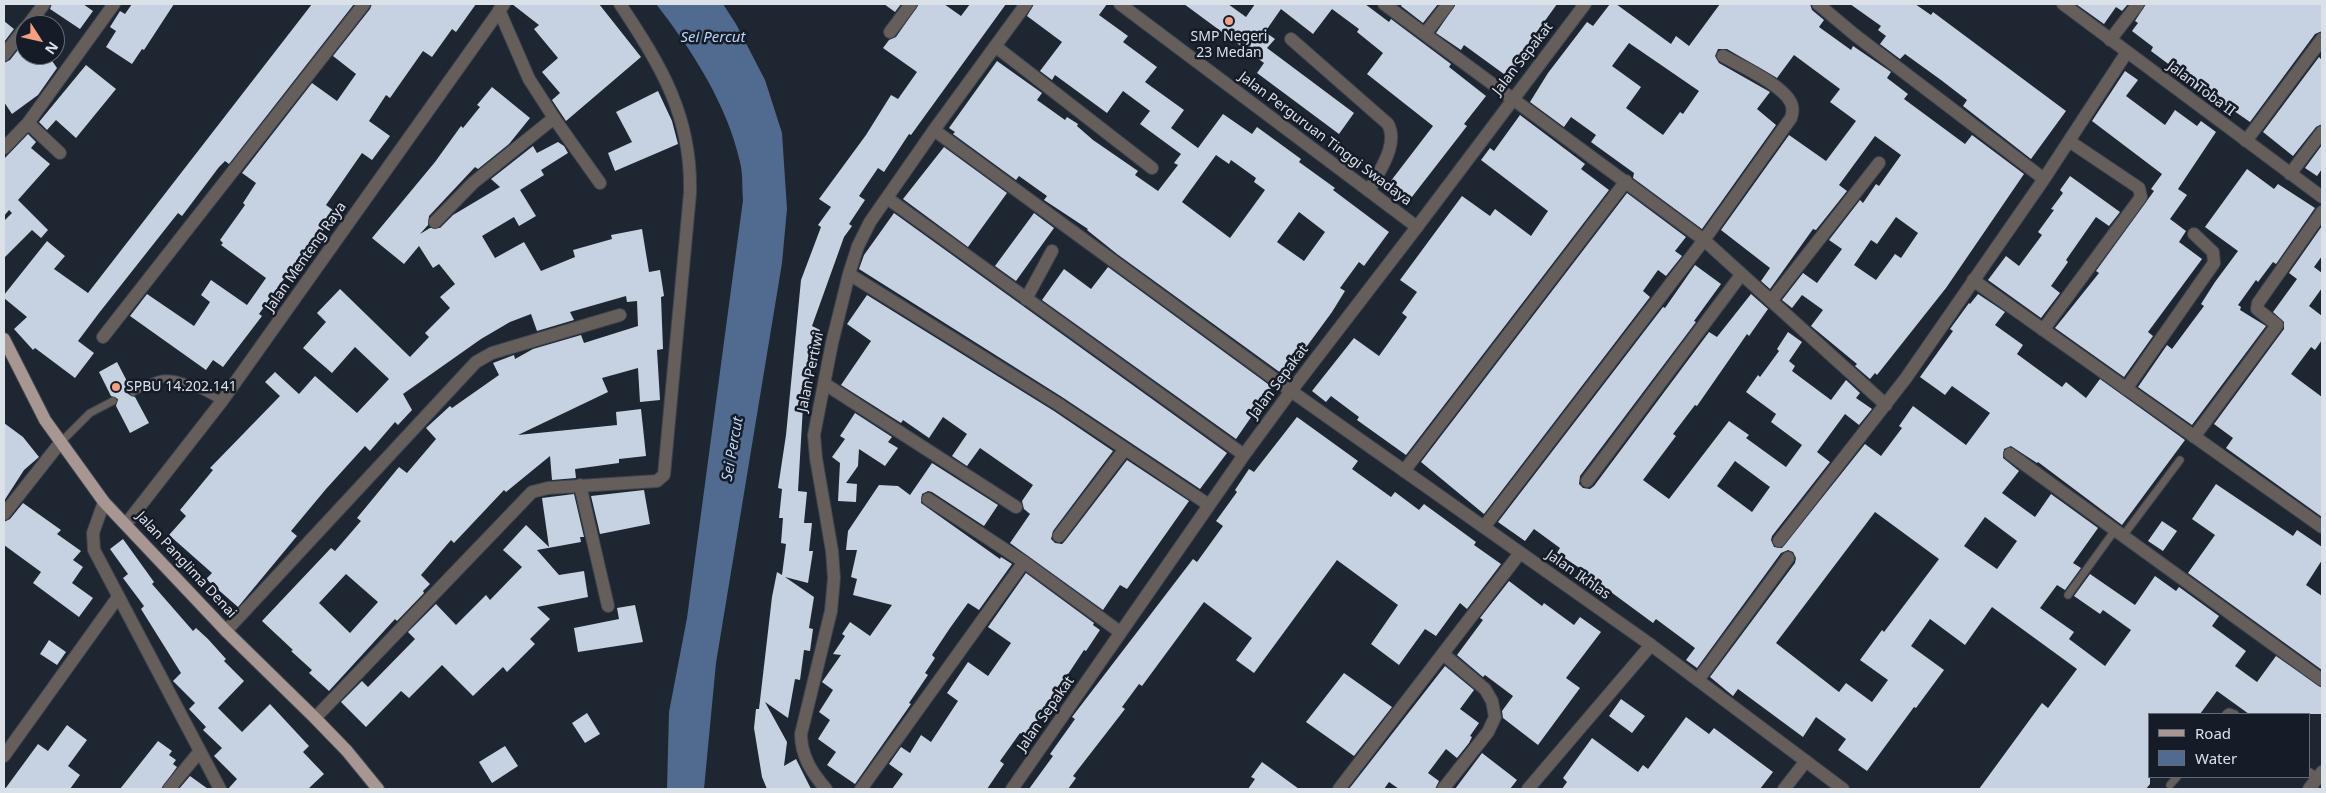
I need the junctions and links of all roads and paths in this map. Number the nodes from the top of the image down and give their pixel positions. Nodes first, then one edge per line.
1 (44, 4) edge
2 (114, 4) edge
3 (364, 4) edge
4 (620, 4) edge
5 (911, 4) edge
6 (1026, 4) edge
7 (1120, 4) edge
8 (1384, 4) edge
9 (1448, 4) edge
10 (1585, 4) edge
11 (1818, 4) edge
12 (2063, 4) edge
13 (2138, 4) edge
14 (502, 7) edge
15 (36, 15) edge
16 (890, 32) dead end
17 (1425, 34) junction
18 (1290, 39) dead end
19 (2322, 39) edge
20 (2110, 40) junction
21 (15, 41) edge
22 (995, 46) junction
23 (2126, 52) junction
24 (4, 55) edge
25 (1723, 56) dead end
26 (1512, 98) junction
27 (554, 118) junction
28 (28, 123) junction
29 (934, 130) junction
30 (2322, 132) edge
31 (2069, 141) junction
32 (2246, 141) junction
33 (4, 148) edge
34 (60, 153) dead end
35 (1879, 164) dead end
36 (1152, 168) dead end
37 (2290, 174) junction
38 (2044, 179) junction
39 (1626, 182) junction
40 (600, 183) dead end
41 (1369, 192) junction
42 (2322, 197) edge
43 (887, 198) junction
44 (2322, 212) edge
45 (435, 222) dead end
46 (1417, 227) junction
47 (2194, 234) dead end
48 (1704, 240) junction
49 (1052, 251) dead end
50 (849, 274) junction
51 (1742, 275) junction
52 (1973, 280) junction
53 (1026, 299) junction
54 (1771, 301) junction
55 (620, 315) dead end
56 (2043, 330) junction
57 (102, 337) dead end
58 (4, 339) edge
59 (825, 384) junction
60 (2126, 389) junction
61 (1291, 391) junction
62 (133, 392) dead end
63 (113, 401) dead end
64 (222, 401) junction
65 (1886, 405) junction
66 (2194, 437) junction
67 (60, 443) junction
68 (1125, 448) junction
69 (2010, 454) dead end
70 (1244, 455) junction
71 (2180, 460) dead end
72 (1404, 471) junction
73 (1587, 481) dead end
74 (580, 485) junction
75 (928, 499) dead end
76 (104, 502) junction
77 (1209, 505) junction
78 (1016, 507) dead end
79 (4, 514) edge
80 (126, 524) junction
81 (1484, 527) junction
82 (2322, 527) edge
83 (2119, 533) junction
84 (1059, 536) dead end
85 (1779, 541) dead end
86 (1520, 553) junction
87 (1788, 558) dead end
88 (1024, 562) junction
89 (2068, 595) dead end
90 (118, 597) junction
91 (608, 606) dead end
92 (226, 631) junction
93 (1120, 632) junction
94 (1651, 645) junction
95 (1443, 654) junction
96 (1698, 680) junction
97 (2322, 680) edge
98 (315, 718) junction
99 (200, 751) junction
100 (4, 756) edge
101 (1806, 761) junction
102 (2317, 774) edge
103 (2176, 778) edge
104 (2170, 785) dead end
105 (169, 789) edge
106 (220, 789) edge
107 (378, 789) edge
108 (826, 789) edge
109 (862, 789) edge
110 (1012, 789) edge
111 (1339, 789) edge
112 (1443, 789) edge
113 (1528, 789) edge
114 (1784, 789) edge
115 (1843, 789) edge
116 (2309, 789) edge

1 - 15 street
2 - 28 street
3 - 57 street
4 - 74 street
5 - 16 street
6 - 22 street, Jalan Pertiwi
7 - 41 street, Jalan Perguruan Tinggi Swadaya
8 - 17 street
9 - 17 street
10 - 26 street, Jalan Sepakat
11 - 38 street
12 - 20 street, Jalan Toba II
13 - 20 street
14 - 27 street
14 - 64 street, Jalan Menteng Raya
17 - 26 street
18 - 41 street
19 - 32 street
20 - 23 street, Jalan Toba II
21 - 24 street
22 - 29 street, Jalan Pertiwi
22 - 36 street
23 - 31 street
23 - 32 street, Jalan Toba II
25 - 48 street
26 - 39 street
26 - 46 street, Jalan Sepakat
27 - 40 street
27 - 45 street
28 - 33 street
28 - 34 street
29 - 43 street, Jalan Pertiwi
29 - 61 street, Jalan Ikhlas
30 - 37 street
31 - 38 street
31 - 56 street
32 - 37 street, Jalan Toba II
35 - 54 street
37 - 42 street, Jalan Toba II
38 - 52 street
39 - 48 street
39 - 72 street
41 - 46 street, Jalan Perguruan Tinggi Swadaya
43 - 50 street, Jalan Pertiwi
43 - 53 street
44 - 66 street
46 - 61 street, Jalan Sepakat
47 - 60 street
48 - 51 street
48 - 81 street
49 - 53 street
50 - 59 street, Jalan Pertiwi
50 - 68 street
51 - 54 street
51 - 73 street
52 - 56 street
52 - 65 street
53 - 70 street
54 - 65 street
55 - 92 street
56 - 60 street
58 - 67 main road, Jalan Panglima Denai
59 - 78 street
59 - 108 street, Jalan Pertiwi
60 - 66 street
61 - 70 street, Jalan Sepakat
61 - 72 street, Jalan Ikhlas
62 - 64 lane
63 - 67 lane
64 - 80 street, Jalan Menteng Raya
65 - 85 street
66 - 82 street
67 - 76 main road, Jalan Panglima Denai
67 - 79 street
68 - 77 street
68 - 84 street
69 - 83 street
70 - 77 street, Jalan Sepakat
71 - 83 lane
72 - 81 street, Jalan Ikhlas
74 - 91 street
74 - 98 street
75 - 88 street
76 - 80 main road, Jalan Panglima Denai
76 - 90 street
77 - 93 street, Jalan Sepakat
80 - 92 main road, Jalan Panglima Denai
81 - 86 street, Jalan Ikhlas
83 - 89 lane
83 - 97 street
86 - 94 street, Jalan Ikhlas
86 - 95 street
87 - 96 street
88 - 93 street
88 - 109 street
90 - 99 street
90 - 100 street
92 - 98 main road, Jalan Panglima Denai
93 - 110 street, Jalan Sepakat
94 - 96 street, Jalan Ikhlas
94 - 113 street
95 - 111 street
95 - 112 street
96 - 101 street, Jalan Ikhlas
98 - 107 main road, Jalan Panglima Denai
99 - 105 street
99 - 106 street
101 - 114 street
101 - 115 street, Jalan Ikhlas
102 - 116 street
103 - 104 lane

